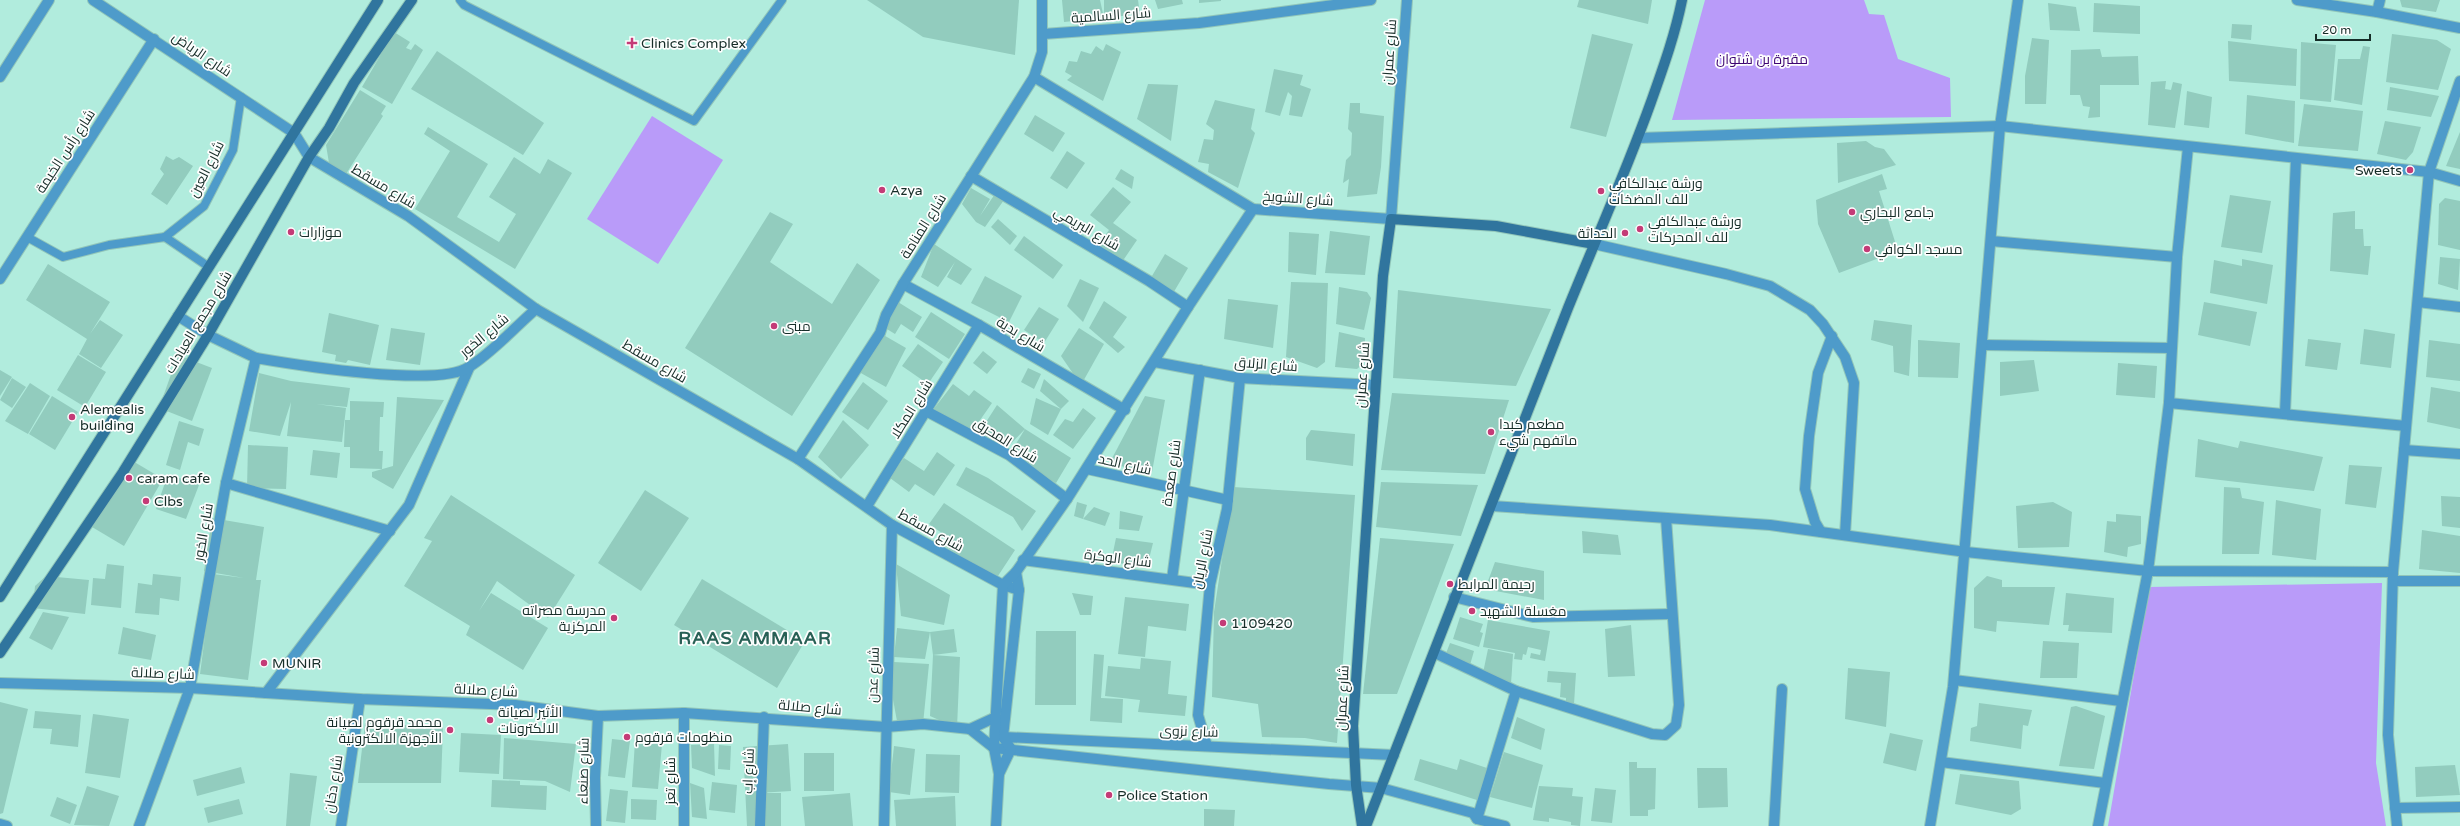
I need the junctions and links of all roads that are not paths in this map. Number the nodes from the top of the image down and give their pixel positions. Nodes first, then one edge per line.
1 (49, 0) edge
2 (93, 0) edge
3 (378, 0) edge
4 (412, 0) edge
5 (782, 0) edge
6 (1042, 0) edge
7 (1371, 0) edge
8 (1407, 0) edge
9 (1682, 0) edge
10 (2018, 0) edge
11 (2298, 0) edge
12 (2380, 0) edge
13 (464, 2) edge
14 (2377, 12) junction
15 (2460, 28) edge
16 (1043, 34) junction
17 (154, 39) junction
18 (0, 77) edge
19 (1034, 77) junction
20 (2460, 81) edge
21 (241, 97) junction
22 (2000, 126) junction
23 (294, 133) junction
24 (1638, 138) junction
25 (2188, 147) junction
26 (309, 158) junction
27 (2296, 158) junction
28 (2429, 172) junction
29 (971, 176) junction
30 (2460, 181) edge
31 (1253, 209) junction
32 (1391, 219) junction
33 (27, 237) junction
34 (165, 237) junction
35 (1991, 241) junction
36 (1594, 244) junction
37 (2177, 257) junction
38 (209, 267) junction
39 (0, 279) edge
40 (903, 284) junction
41 (2418, 302) junction
42 (1188, 307) junction
43 (2460, 307) edge
44 (536, 309) junction
45 (178, 316) junction
46 (979, 325) junction
47 (208, 335) junction
48 (1832, 336) junction
49 (1983, 345) junction
50 (2171, 348) junction
51 (256, 358) junction
52 (1155, 362) junction
53 (469, 368) junction
54 (1200, 370) junction
55 (1240, 378) junction
56 (1375, 385) junction
57 (2169, 403) junction
58 (1125, 410) junction
59 (926, 411) junction
60 (2285, 413) junction
61 (2406, 426) junction
62 (2404, 450) junction
63 (2460, 454) edge
64 (798, 459) junction
65 (1087, 469) junction
66 (226, 483) junction
67 (1183, 492) junction
68 (1067, 499) junction
69 (1228, 500) junction
70 (867, 506) junction
71 (1492, 506) junction
72 (1666, 518) junction
73 (892, 525) junction
74 (390, 531) junction
75 (1822, 532) junction
76 (1845, 536) junction
77 (1966, 552) junction
78 (1023, 560) junction
79 (2148, 571) junction
80 (1016, 572) junction
81 (2394, 577) junction
82 (1172, 579) junction
83 (2460, 581) edge
84 (1003, 585) junction
85 (1210, 585) junction
86 (1020, 590) junction
87 (1, 595) edge
88 (1454, 597) junction
89 (1672, 614) junction
90 (0, 653) edge
91 (1435, 653) junction
92 (1954, 680) junction
93 (0, 683) edge
94 (190, 688) junction
95 (1782, 689) dead end
96 (1516, 691) junction
97 (266, 693) junction
98 (360, 699) junction
99 (2121, 701) junction
100 (684, 713) junction
101 (598, 716) junction
102 (764, 717) junction
103 (996, 718) junction
104 (886, 727) junction
105 (970, 729) junction
106 (1003, 737) junction
107 (1207, 746) junction
108 (994, 748) junction
109 (1012, 749) junction
110 (1354, 752) junction
111 (1394, 755) junction
112 (1941, 762) junction
113 (999, 774) junction
114 (2105, 783) junction
115 (1356, 785) junction
116 (1381, 788) junction
117 (2460, 807) edge
118 (2394, 808) junction
119 (1474, 819) edge
120 (0, 824) edge
121 (7, 826) edge
122 (139, 826) edge
123 (341, 826) edge
124 (596, 826) edge
125 (684, 826) edge
126 (760, 826) edge
127 (884, 826) edge
128 (996, 826) edge
129 (1362, 826) edge
130 (1366, 826) edge
131 (1505, 826) edge
132 (1774, 826) edge
133 (1930, 826) edge
134 (2098, 826) edge
135 (2397, 826) edge

1 - 18 street
2 - 17 street, شارع الرياض
3 - 23 main road, شارع مجمع العيادات
4 - 26 main road, شارع مجمع العيادات
5 - 13 lane
6 - 16 street, شارع المنامة
7 - 16 street, شارع السالمية
8 - 32 street, شارع عمران
9 - 24 main road
10 - 22 street
11 - 14 street
12 - 14 street
14 - 15 street
16 - 19 street, شارع المنامة
17 - 21 street, شارع الرياض
17 - 33 street, شارع رأس الخيمة
19 - 29 street, شارع المنامة
19 - 31 street, شارع الشويخ
20 - 28 street
21 - 23 street, شارع الرياض
21 - 34 lane, شارع العين
22 - 24 street
22 - 25 street
22 - 35 street
23 - 26 street, شارع مسقط
23 - 38 main road, شارع مجمع العيادات
24 - 36 main road
25 - 27 street
25 - 37 street
26 - 44 street, شارع مسقط
26 - 47 main road, شارع مجمع العيادات
27 - 28 street
27 - 60 street
28 - 30 street
28 - 41 street
29 - 40 street, شارع المنامة
29 - 42 street, شارع البريمي
31 - 32 street, شارع الشويخ
31 - 42 street
32 - 36 main road, شارع الشويخ
32 - 56 main road, شارع عمران
33 - 34 lane
33 - 39 street, شارع رأس الخيمة
34 - 38 lane
35 - 37 street
35 - 49 street
36 - 48 street
36 - 71 main road
37 - 50 street
38 - 45 main road, شارع مجمع العيادات
40 - 46 street, شارع بدية
40 - 64 street, شارع المنامة
41 - 43 street
41 - 61 street
42 - 52 street
44 - 53 street, شارع الخور
44 - 64 street, شارع مسقط
45 - 47 street, شارع الخور
45 - 87 main road, شارع مجمع العيادات
46 - 58 street, شارع بدية
46 - 59 street, شارع المكلا
47 - 51 street, شارع الخور
47 - 90 main road, شارع مجمع العيادات
48 - 75 street
48 - 76 street
49 - 50 street
49 - 77 street
50 - 57 street
51 - 53 street, شارع الخور
51 - 66 street, شارع الخور
52 - 54 street, شارع الزلاق
52 - 58 street
53 - 74 street
54 - 55 street, شارع الزلاق
54 - 67 street, شارع صعدة
55 - 56 street, شارع الزلاق
55 - 69 street, شارع الريان
56 - 110 main road, شارع عمران
57 - 60 street
57 - 79 street
58 - 65 street
59 - 68 street, شارع المحرق
59 - 70 street, شارع المكلا
60 - 61 street
61 - 62 street
62 - 63 street
62 - 81 street
64 - 70 street, شارع مسقط
65 - 67 street, شارع الحد
65 - 68 street
66 - 74 street
66 - 94 street, شارع الخور
67 - 69 street, شارع الحد
67 - 82 street, شارع صعدة
68 - 78 street
69 - 85 street, شارع الريان
70 - 73 street, شارع مسقط
71 - 72 street
71 - 88 main road
72 - 75 street
72 - 89 street
73 - 84 street, شارع مسقط
73 - 104 street, شارع عدن
74 - 97 street
75 - 76 street
76 - 77 street
77 - 79 street
77 - 92 street
78 - 80 street
78 - 82 street, شارع الوكرة
79 - 81 street
79 - 99 street
80 - 84 street
80 - 86 street
81 - 83 street
81 - 118 street
82 - 85 street, شارع الوكرة
84 - 86 street, شارع مسقط
84 - 103 street
85 - 107 street, شارع الريان
86 - 106 street
88 - 89 street
88 - 91 main road
89 - 96 street
91 - 96 street
91 - 111 main road
92 - 99 street
92 - 112 street
93 - 94 street, شارع صلالة
94 - 97 street, شارع صلالة
94 - 122 street, شارع الخور
95 - 132 street
96 - 119 street
97 - 98 street, شارع صلالة
98 - 101 street, شارع صلالة
98 - 123 street, شارع دخان
99 - 114 street
100 - 101 street, شارع صلالة
100 - 102 street, شارع صلالة
100 - 125 street, شارع تعز
101 - 124 street, شارع صنعاء
102 - 104 street, شارع صلالة
102 - 126 street, شارع إب
103 - 105 street
103 - 106 street
103 - 108 street
104 - 105 street, شارع صلالة
104 - 127 street, شارع عدن
105 - 108 street
106 - 107 street, شارع نزوى
106 - 109 street
107 - 110 street, شارع نزوى
108 - 109 street
108 - 113 street
109 - 113 street
109 - 115 street
110 - 111 street, شارع نزوى
110 - 115 main road, شارع عمران
111 - 116 main road
112 - 114 street
112 - 133 street
113 - 128 street
114 - 134 street
115 - 116 street
115 - 129 main road, شارع عمران
116 - 119 street
116 - 130 main road
117 - 118 street
118 - 135 street
119 - 131 street
120 - 121 street

